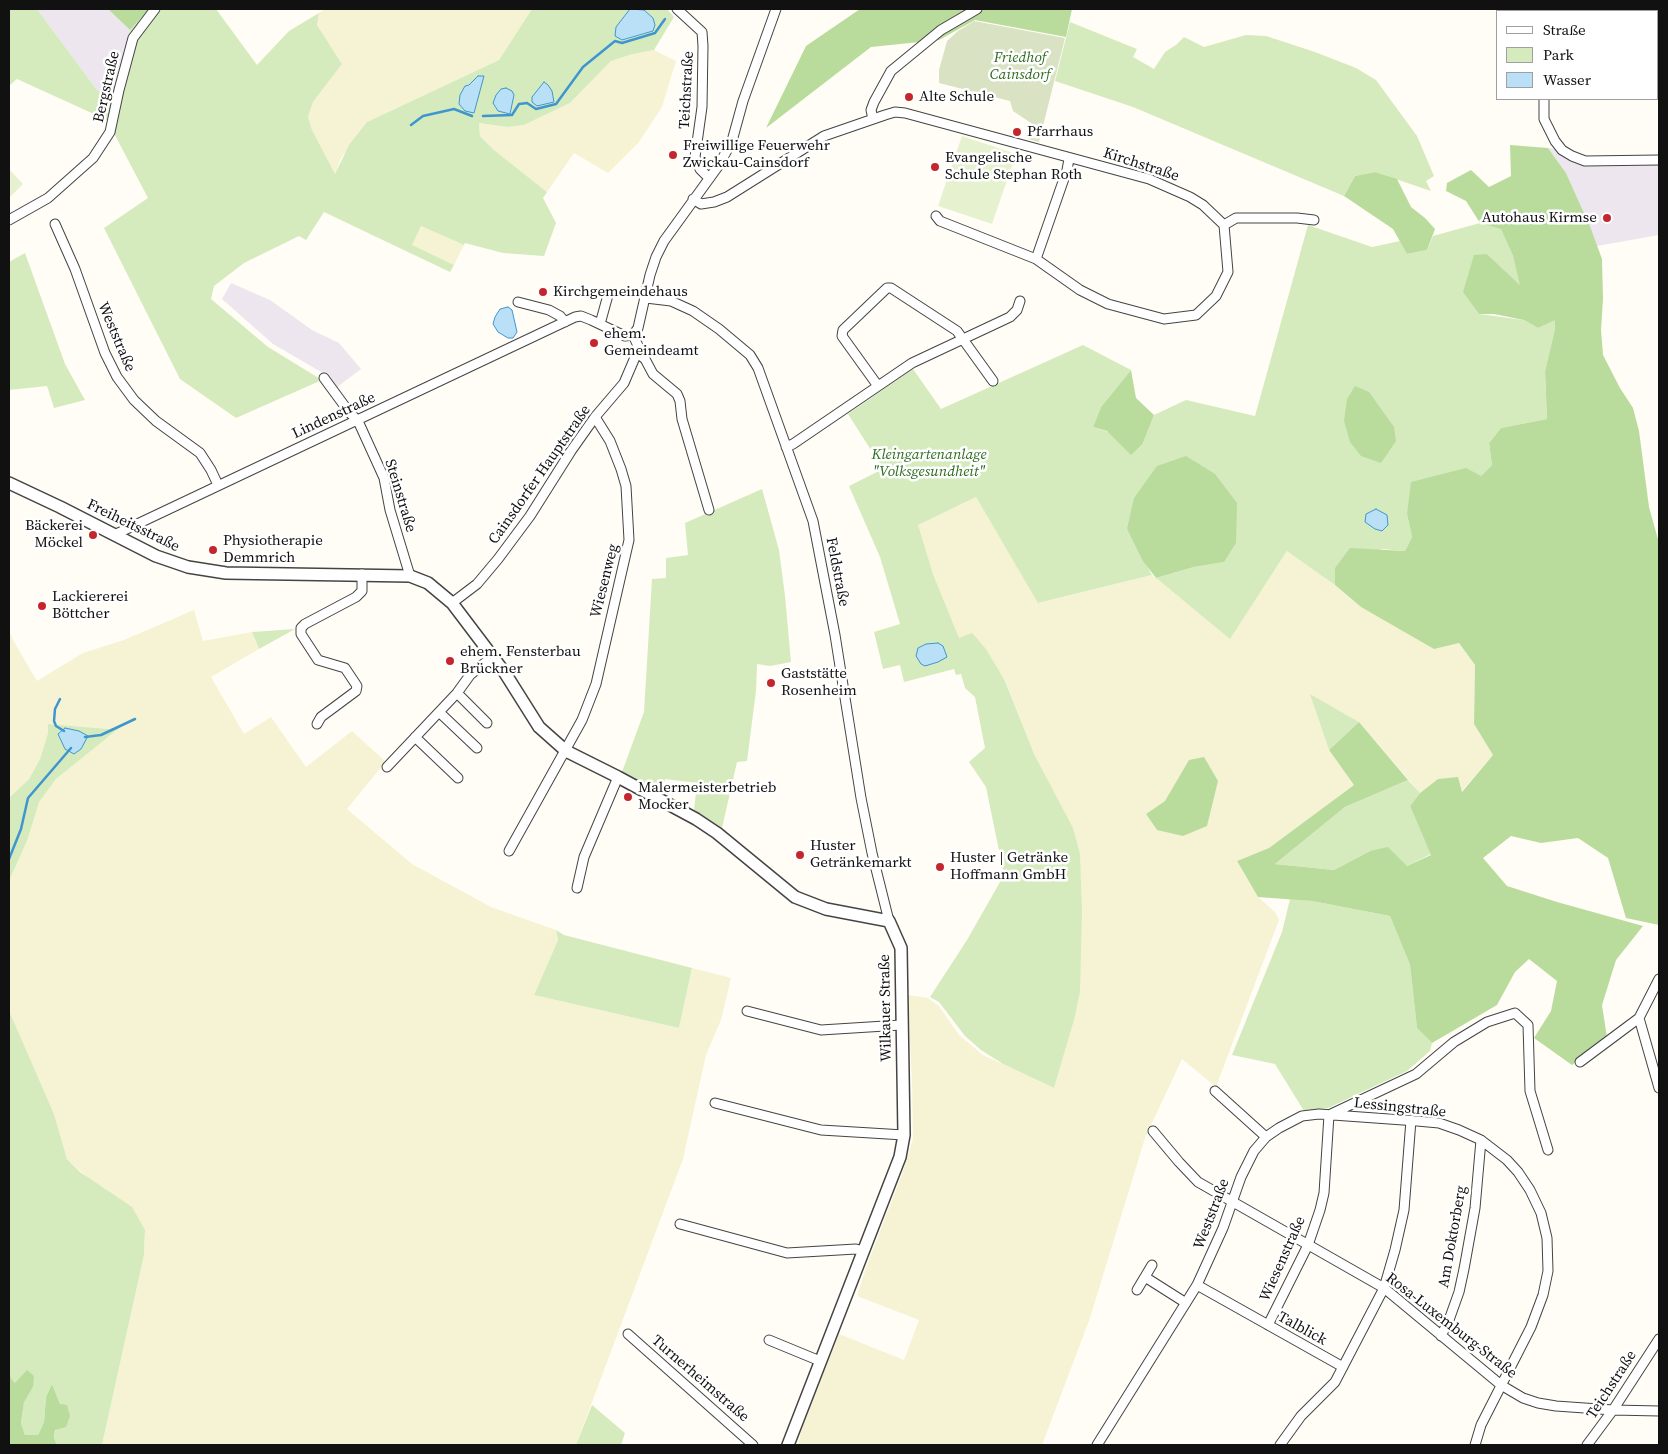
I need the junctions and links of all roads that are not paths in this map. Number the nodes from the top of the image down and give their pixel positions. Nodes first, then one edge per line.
1 (155, 9) edge
2 (677, 9) edge
3 (776, 9) edge
4 (976, 9) edge
5 (1544, 100) edge
6 (873, 119) junction
7 (1069, 158) junction
8 (1659, 160) edge
9 (709, 178) junction
10 (693, 199) junction
11 (936, 216) dead end
12 (9, 220) edge
13 (1314, 220) dead end
14 (55, 224) dead end
15 (1224, 226) junction
16 (1036, 259) junction
17 (608, 295) dead end
18 (646, 298) junction
19 (1020, 301) dead end
20 (518, 302) dead end
21 (565, 322) junction
22 (600, 324) junction
23 (633, 335) junction
24 (964, 339) junction
25 (637, 353) junction
26 (324, 378) dead end
27 (993, 380) dead end
28 (878, 386) junction
29 (595, 417) junction
30 (358, 421) junction
31 (786, 447) junction
32 (9, 482) edge
33 (218, 485) junction
34 (709, 510) dead end
35 (114, 535) junction
36 (362, 574) junction
37 (410, 576) junction
38 (452, 603) junction
39 (492, 657) junction
40 (457, 694) junction
41 (439, 712) junction
42 (487, 723) dead end
43 (317, 724) dead end
44 (415, 737) junction
45 (478, 748) dead end
46 (566, 751) junction
47 (387, 767) dead end
48 (618, 776) junction
49 (458, 778) dead end
50 (509, 851) dead end
51 (577, 888) dead end
52 (889, 922) junction
53 (1659, 981) edge
54 (747, 1012) dead end
55 (1639, 1018) junction
56 (901, 1025) junction
57 (1580, 1062) dead end
58 (1659, 1088) edge
59 (1215, 1091) dead end
60 (714, 1102) dead end
61 (1329, 1115) junction
62 (1411, 1120) junction
63 (1152, 1130) dead end
64 (904, 1135) junction
65 (1266, 1137) junction
66 (1481, 1140) junction
67 (1548, 1150) dead end
68 (1232, 1202) junction
69 (680, 1224) dead end
70 (1308, 1246) junction
71 (864, 1251) junction
72 (1152, 1265) dead end
73 (1145, 1277) junction
74 (1197, 1285) junction
75 (1384, 1288) junction
76 (1137, 1290) dead end
77 (1186, 1303) junction
78 (1268, 1325) junction
79 (628, 1334) dead end
80 (1440, 1336) junction
81 (1659, 1339) edge
82 (769, 1340) dead end
83 (820, 1361) junction
84 (1343, 1367) junction
85 (1501, 1385) junction
86 (1613, 1410) junction
87 (1659, 1411) edge
88 (753, 1445) edge
89 (788, 1445) edge
90 (1097, 1445) edge
91 (1280, 1445) edge
92 (1475, 1445) edge
93 (1587, 1445) edge

1 - 12 street, Bergstraße
2 - 9 street, Teichstraße
3 - 9 street
4 - 6 street
5 - 8 street
6 - 7 street, Kirchstraße
6 - 10 street, Kirchstraße
7 - 15 street, Kirchstraße
7 - 16 street
9 - 10 street
10 - 18 street
11 - 16 street
13 - 15 street
14 - 33 street, Weststraße
15 - 16 street
17 - 22 street
18 - 23 street
18 - 31 street, Feldstraße
19 - 24 street
20 - 21 street
21 - 22 street, Lindenstraße
21 - 30 street, Lindenstraße
22 - 23 street, Lindenstraße
23 - 25 street
24 - 27 street
24 - 28 street
24 - 28 street
25 - 29 street, Cainsdorfer Hauptstraße
25 - 34 street
26 - 30 street, Steinstraße
28 - 31 street
29 - 38 street, Cainsdorfer Hauptstraße
29 - 46 street, Wiesenweg
30 - 33 street, Lindenstraße
30 - 37 street, Steinstraße
31 - 52 street, Feldstraße
32 - 35 street, Freiheitsstraße
33 - 35 street, Lindenstraße
35 - 36 street, Freiheitsstraße
36 - 37 street, Freiheitsstraße
36 - 43 street
37 - 38 street, Freiheitsstraße
38 - 39 street
39 - 40 street
39 - 46 street
40 - 41 street
40 - 42 street
41 - 44 street
41 - 45 street
44 - 47 street
44 - 49 street
46 - 48 street
46 - 50 street, Wiesenweg
48 - 51 street
48 - 52 street
52 - 56 street, Wilkauer Straße
53 - 55 street
54 - 56 street
55 - 57 street
55 - 58 street
56 - 64 street, Wilkauer Straße
59 - 65 street
60 - 64 street
61 - 62 street, Lessingstraße
61 - 65 street, Weststraße
61 - 67 street
61 - 70 street, Wiesenstraße
62 - 66 street, Lessingstraße
62 - 75 street
63 - 68 street, Rosa-Luxemburg-Straße
64 - 71 street, Wilkauer Straße
65 - 68 street, Weststraße
66 - 80 street, Am Doktorberg
66 - 85 street, Lessingstraße
68 - 70 street, Rosa-Luxemburg-Straße
68 - 74 street, Weststraße
69 - 71 street
70 - 75 street, Rosa-Luxemburg-Straße
70 - 78 street, Wiesenstraße
71 - 83 street, Wilkauer Straße
72 - 73 street
73 - 76 street
73 - 77 street
74 - 77 street, Weststraße
74 - 78 street, Talblick
75 - 80 street, Rosa-Luxemburg-Straße
75 - 84 street
77 - 90 street, Weststraße
78 - 84 street, Talblick
79 - 88 street, Turnerheimstraße
80 - 85 street, Rosa-Luxemburg-Straße
81 - 86 street, Teichstraße
82 - 83 street
83 - 89 street, Wilkauer Straße
84 - 91 street
85 - 86 street, Rosa-Luxemburg-Straße
85 - 92 street, Lessingstraße
86 - 87 street, Rosa-Luxemburg-Straße
86 - 93 street, Teichstraße

